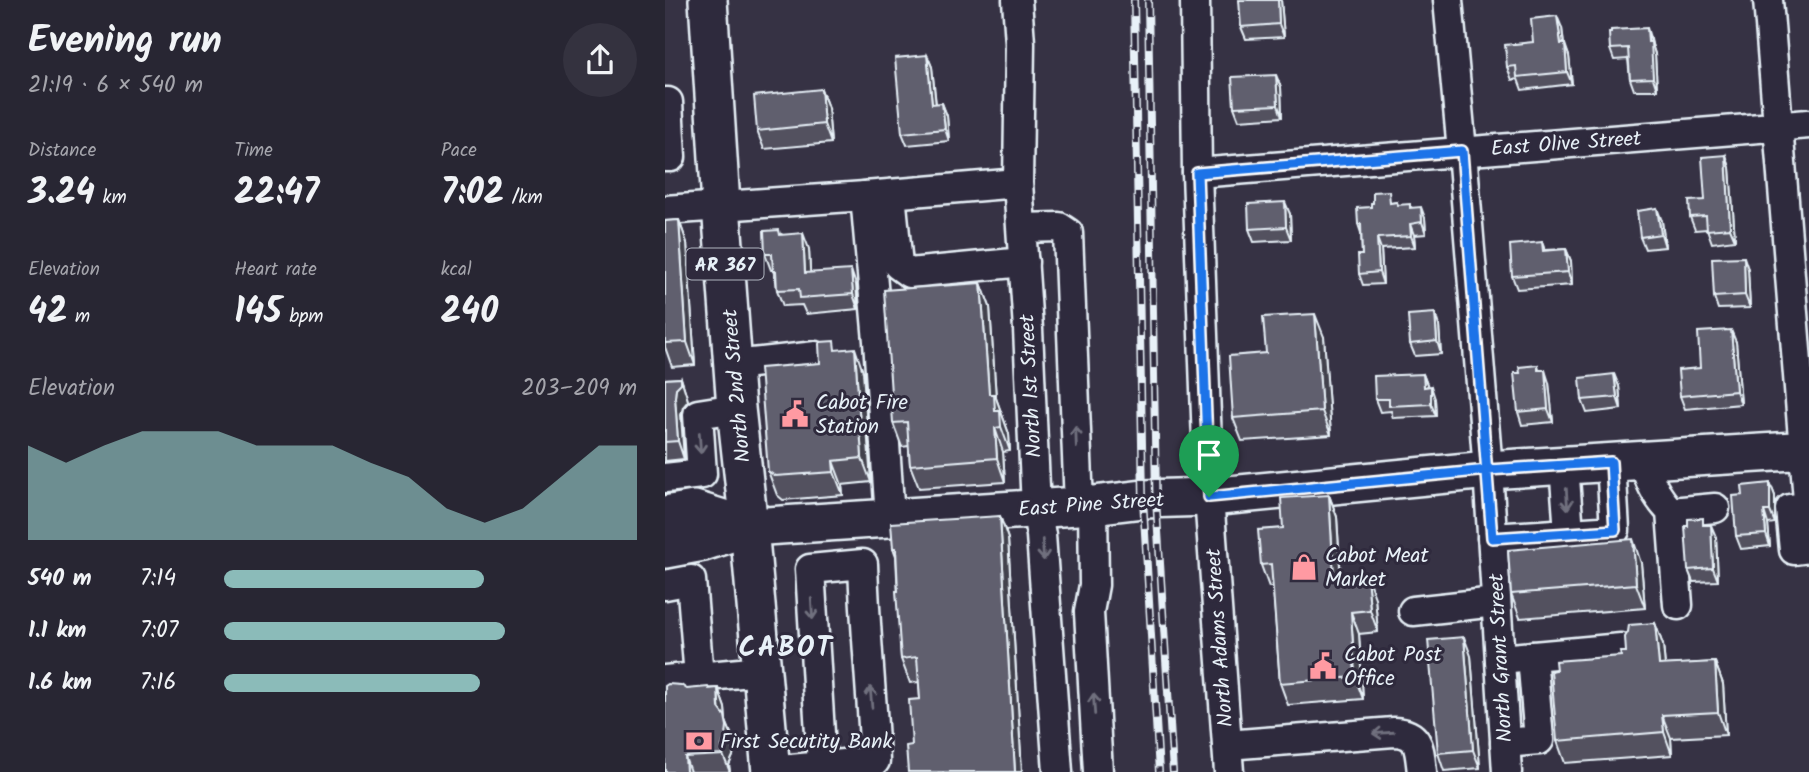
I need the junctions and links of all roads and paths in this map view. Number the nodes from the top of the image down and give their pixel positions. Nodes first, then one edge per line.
1 (708, 0) edge
2 (1017, 0) edge
3 (1195, 0) edge
4 (1448, 0) edge
5 (1768, 0) edge
6 (665, 102) edge
7 (1809, 124) edge
8 (1780, 127) junction
9 (1462, 151) junction
10 (665, 157) edge
11 (1197, 173) junction
12 (1018, 183) junction
13 (878, 195) junction
14 (721, 205) junction
15 (665, 209) edge
16 (1022, 228) junction
17 (1024, 262) junction
18 (816, 356) edge
19 (733, 365) junction
20 (736, 408) junction
21 (1806, 450) edge
22 (1627, 461) junction
23 (1564, 466) junction
24 (1488, 470) junction
25 (665, 478) edge
26 (1209, 497) junction
27 (1086, 505) junction
28 (1809, 507) edge
29 (1715, 508) dead end
30 (1036, 509) junction
31 (1671, 512) junction
32 (1809, 513) edge
33 (665, 515) edge
34 (876, 519) junction
35 (749, 527) junction
36 (1569, 532) junction
37 (1492, 538) junction
38 (1809, 548) edge
39 (665, 549) edge
40 (863, 564) junction
41 (665, 584) edge
42 (1496, 601) junction
43 (1678, 605) dead end
44 (1412, 611) dead end
45 (1621, 648) dead end
46 (1532, 656) junction
47 (1500, 659) junction
48 (762, 671) junction
49 (699, 677) junction
50 (665, 680) edge
51 (1505, 743) junction
52 (1228, 759) edge
53 (822, 766) junction
54 (770, 771) edge
55 (1058, 772) edge
56 (1098, 772) edge
57 (1422, 772) edge
58 (1507, 772) edge

1 - 14 main road, North 2nd Street / AR 367
2 - 12 street, North 1st Street
3 - 11 street, North Adams Street
4 - 9 street, North Grant Street
5 - 8 street
6 - 10 street
7 - 8 street, East Olive Street
8 - 9 street, East Olive Street
8 - 21 street
9 - 11 street, East Olive Street
9 - 24 street, North Grant Street
11 - 26 street, North Adams Street
12 - 13 street
12 - 16 street, North 1st Street
13 - 14 street
13 - 17 street
13 - 34 street
14 - 15 street
14 - 19 main road, North 2nd Street / AR 367
16 - 17 street, North 1st Street
27 -> 16 street
17 - 30 street, North 1st Street
18 - 19 street
19 - 20 main road, North 2nd Street / AR 367
20 -> 25 street
20 - 35 main road, North 2nd Street / AR 367
21 - 22 main road, East Pine Street
21 - 28 street
22 - 23 main road, East Pine Street
22 - 31 street
22 - 36 street
23 - 24 main road, East Pine Street
23 -> 36 street
24 - 26 main road, East Pine Street
24 - 37 street, North Grant Street
26 - 27 main road, East Pine Street
26 - 52 street, North Adams Street
27 - 30 main road, East Pine Street
56 -> 27 street
28 - 32 street
28 - 38 street
29 - 31 street
30 - 34 main road, East Pine Street
30 -> 55 street, North 1st Street
31 - 43 street
33 - 35 main road
34 - 35 main road, East Pine Street
34 - 40 street
35 - 39 main road
35 - 48 main road, North 2nd Street / AR 367
36 - 37 street
37 - 42 street, North Grant Street
40 -> 53 street
53 -> 40 street
41 - 49 street
42 - 44 street
42 - 47 street, North Grant Street
45 - 46 street
46 - 47 street
46 - 51 street
47 - 51 street, North Grant Street
48 - 49 street
48 - 54 main road, North 2nd Street / AR 367
49 - 50 street
51 - 58 street, North Grant Street
57 -> 52 street
53 - 54 street

